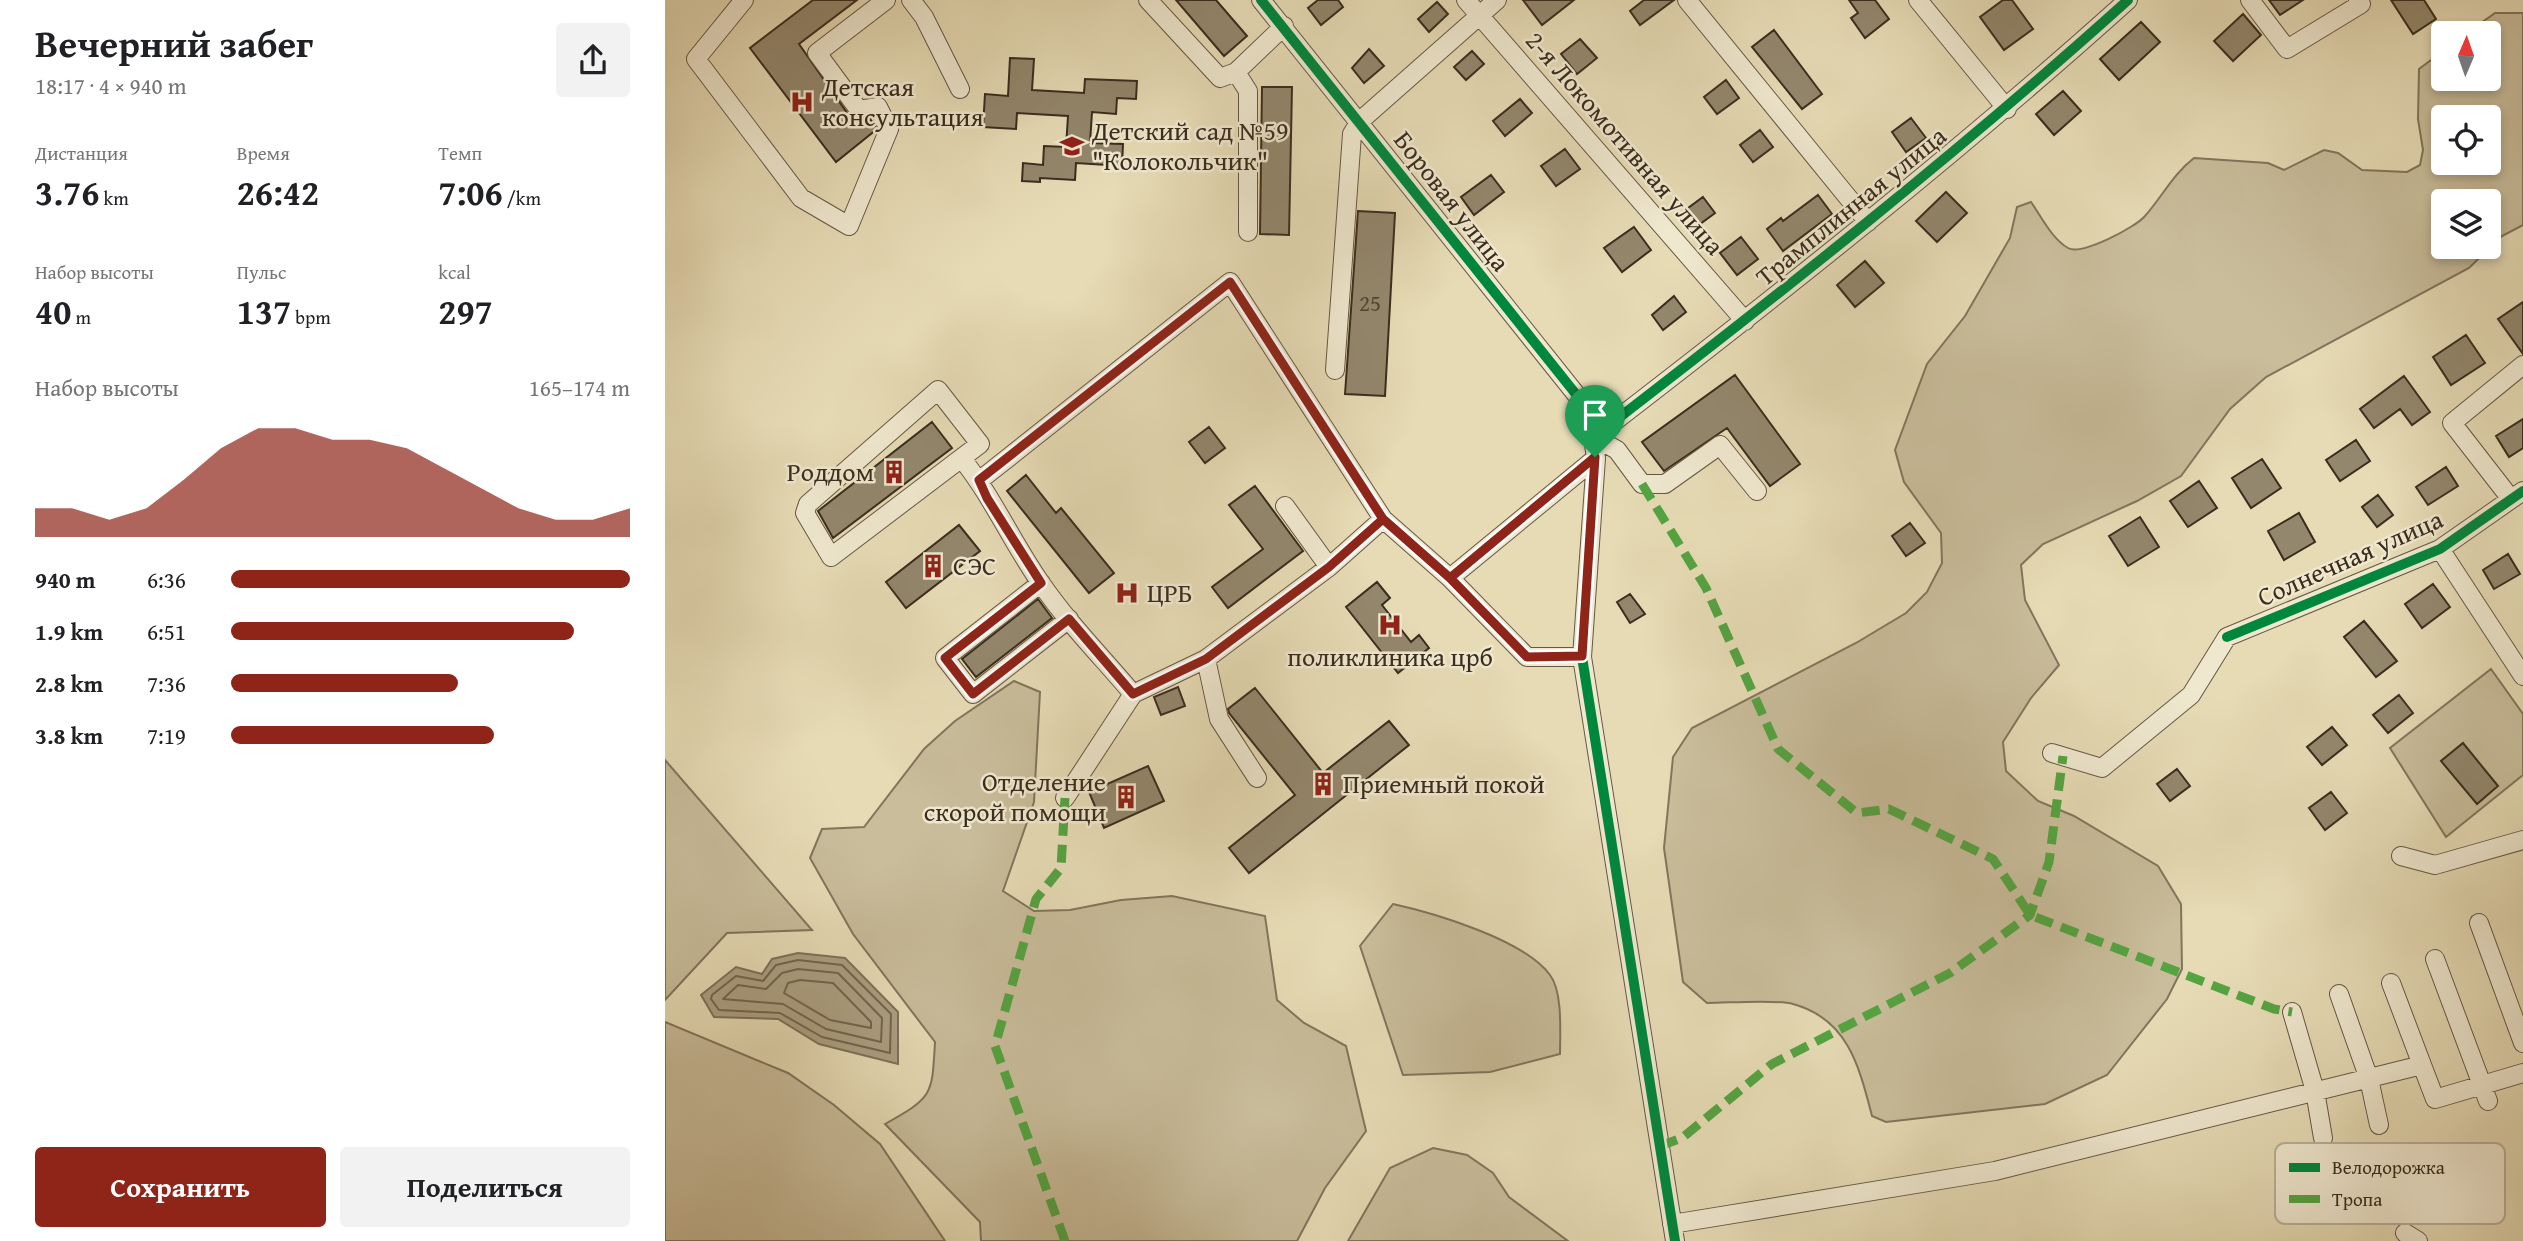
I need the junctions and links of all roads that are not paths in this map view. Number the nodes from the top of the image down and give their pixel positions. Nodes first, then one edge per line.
1 (744, 0) edge
2 (886, 0) edge
3 (911, 0) edge
4 (1148, 0) edge
5 (1261, 0) edge
6 (1466, 0) edge
7 (1497, 0) edge
8 (1687, 0) edge
9 (1918, 0) edge
10 (2128, 0) edge
11 (2250, 0) edge
12 (2358, 0) edge
13 (1478, 14) junction
14 (1284, 26) junction
15 (1236, 72) junction
16 (960, 89) dead end
17 (2007, 109) junction
18 (1360, 121) junction
19 (1868, 222) junction
20 (1248, 232) dead end
21 (1745, 321) junction
22 (2523, 365) edge
23 (1335, 370) dead end
24 (1594, 437) junction
25 (1595, 457) junction
26 (962, 459) junction
27 (979, 480) junction
28 (1757, 491) dead end
29 (2517, 495) edge
30 (1285, 506) dead end
31 (1383, 519) junction
32 (2440, 549) junction
33 (1329, 567) junction
34 (1450, 578) junction
35 (1041, 583) junction
36 (1069, 619) junction
37 (1582, 656) junction
38 (1206, 659) junction
39 (2523, 676) edge
40 (1133, 694) junction
41 (2052, 753) dead end
42 (1257, 778) dead end
43 (1065, 798) dead end
44 (2523, 840) edge
45 (2401, 856) dead end
46 (2479, 923) dead end
47 (2435, 959) dead end
48 (2391, 983) dead end
49 (2339, 994) dead end
50 (2292, 1012) dead end
51 (2523, 1043) edge
52 (2422, 1065) junction
53 (2523, 1073) edge
54 (2369, 1079) junction
55 (2315, 1091) junction
56 (2486, 1092) junction
57 (2379, 1125) dead end
58 (2323, 1139) dead end
59 (1674, 1233) edge

1 - 2 street
3 - 16 street
4 - 15 street
5 - 14 street, Боровая улица
6 - 13 street, 2-я Локомотивная улица
7 - 13 street
8 - 19 street
9 - 17 street
10 - 17 street, Трамплинная улица
11 - 12 street
13 - 18 street
13 - 21 street, 2-я Локомотивная улица
14 - 15 street
14 - 18 street, Боровая улица
15 - 20 street
17 - 19 street, Трамплинная улица
18 - 23 street
18 - 24 street, Боровая улица
19 - 21 street, Трамплинная улица
21 - 24 street, Трамплинная улица
22 - 29 street
24 - 25 street, Боровая улица
24 - 28 street
25 - 34 street
25 - 37 street, Боровая улица
26 - 26 street
26 - 27 street
27 - 31 street
27 - 35 street
29 - 32 street, Солнечная улица
30 - 33 street
31 - 33 street
31 - 34 street
32 - 39 street
32 - 41 street, Солнечная улица
33 - 38 street
34 - 37 street
35 - 36 street
35 - 36 street
36 - 40 street
37 - 59 street, Боровая улица
38 - 40 street
38 - 42 street
40 - 43 street
44 - 45 street
46 - 51 street
47 - 56 street
48 - 52 street
49 - 54 street
50 - 55 street
52 - 54 street
52 - 56 street
53 - 56 street
54 - 55 street
54 - 57 street
55 - 58 street
55 - 59 street

